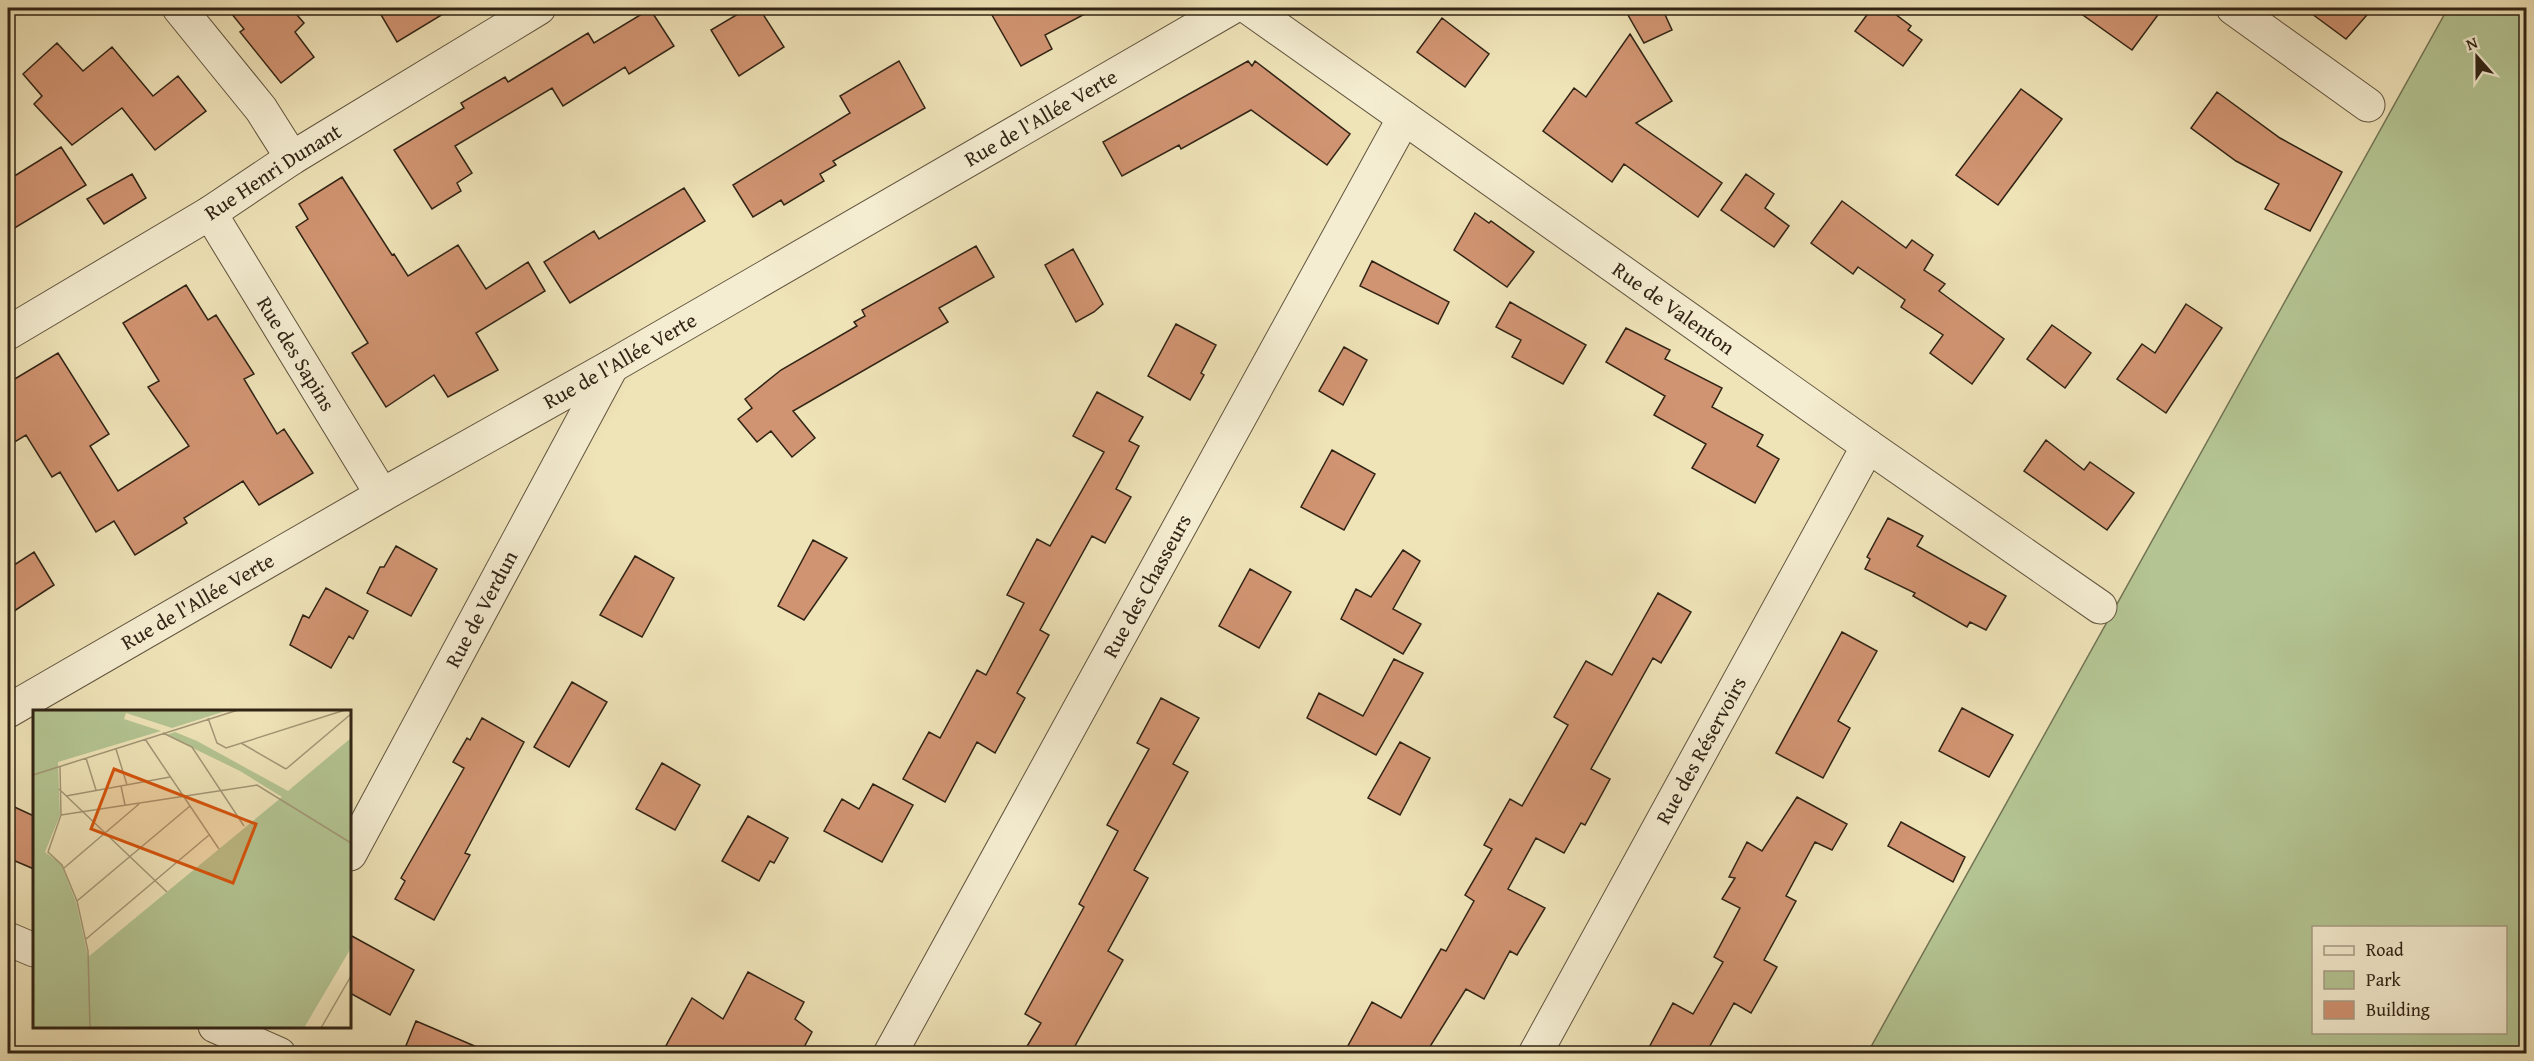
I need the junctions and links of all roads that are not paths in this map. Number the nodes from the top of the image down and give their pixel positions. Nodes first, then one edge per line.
1 (179, 8) edge
2 (539, 8) edge
3 (1231, 8) edge
4 (1249, 8) edge
5 (2233, 8) edge
6 (2368, 105) dead end
7 (1404, 118) junction
8 (292, 158) junction
9 (210, 213) junction
10 (8, 333) edge
11 (612, 366) junction
12 (1868, 446) junction
13 (382, 495) junction
14 (2100, 607) dead end
15 (8, 711) edge
16 (351, 852) edge
17 (8, 939) edge
18 (33, 950) edge
19 (220, 1028) edge
20 (249, 1040) edge
21 (279, 1053) edge
22 (890, 1053) edge
23 (1535, 1053) edge

1 - 8 street
2 - 8 street, Rue Henri Dunant
3 - 11 street, Rue de l'Allée Verte
4 - 7 street, Rue de Valenton
5 - 6 street
7 - 12 street, Rue de Valenton
7 - 22 street, Rue des Chasseurs
8 - 9 street, Rue Henri Dunant
9 - 10 street, Rue Henri Dunant
9 - 13 street, Rue des Sapins
11 - 13 street, Rue de l'Allée Verte
11 - 16 street, Rue de Verdun
12 - 14 street, Rue de Valenton
12 - 23 street, Rue des Réservoirs
13 - 15 street, Rue de l'Allée Verte
17 - 18 street
19 - 20 street
20 - 21 street

